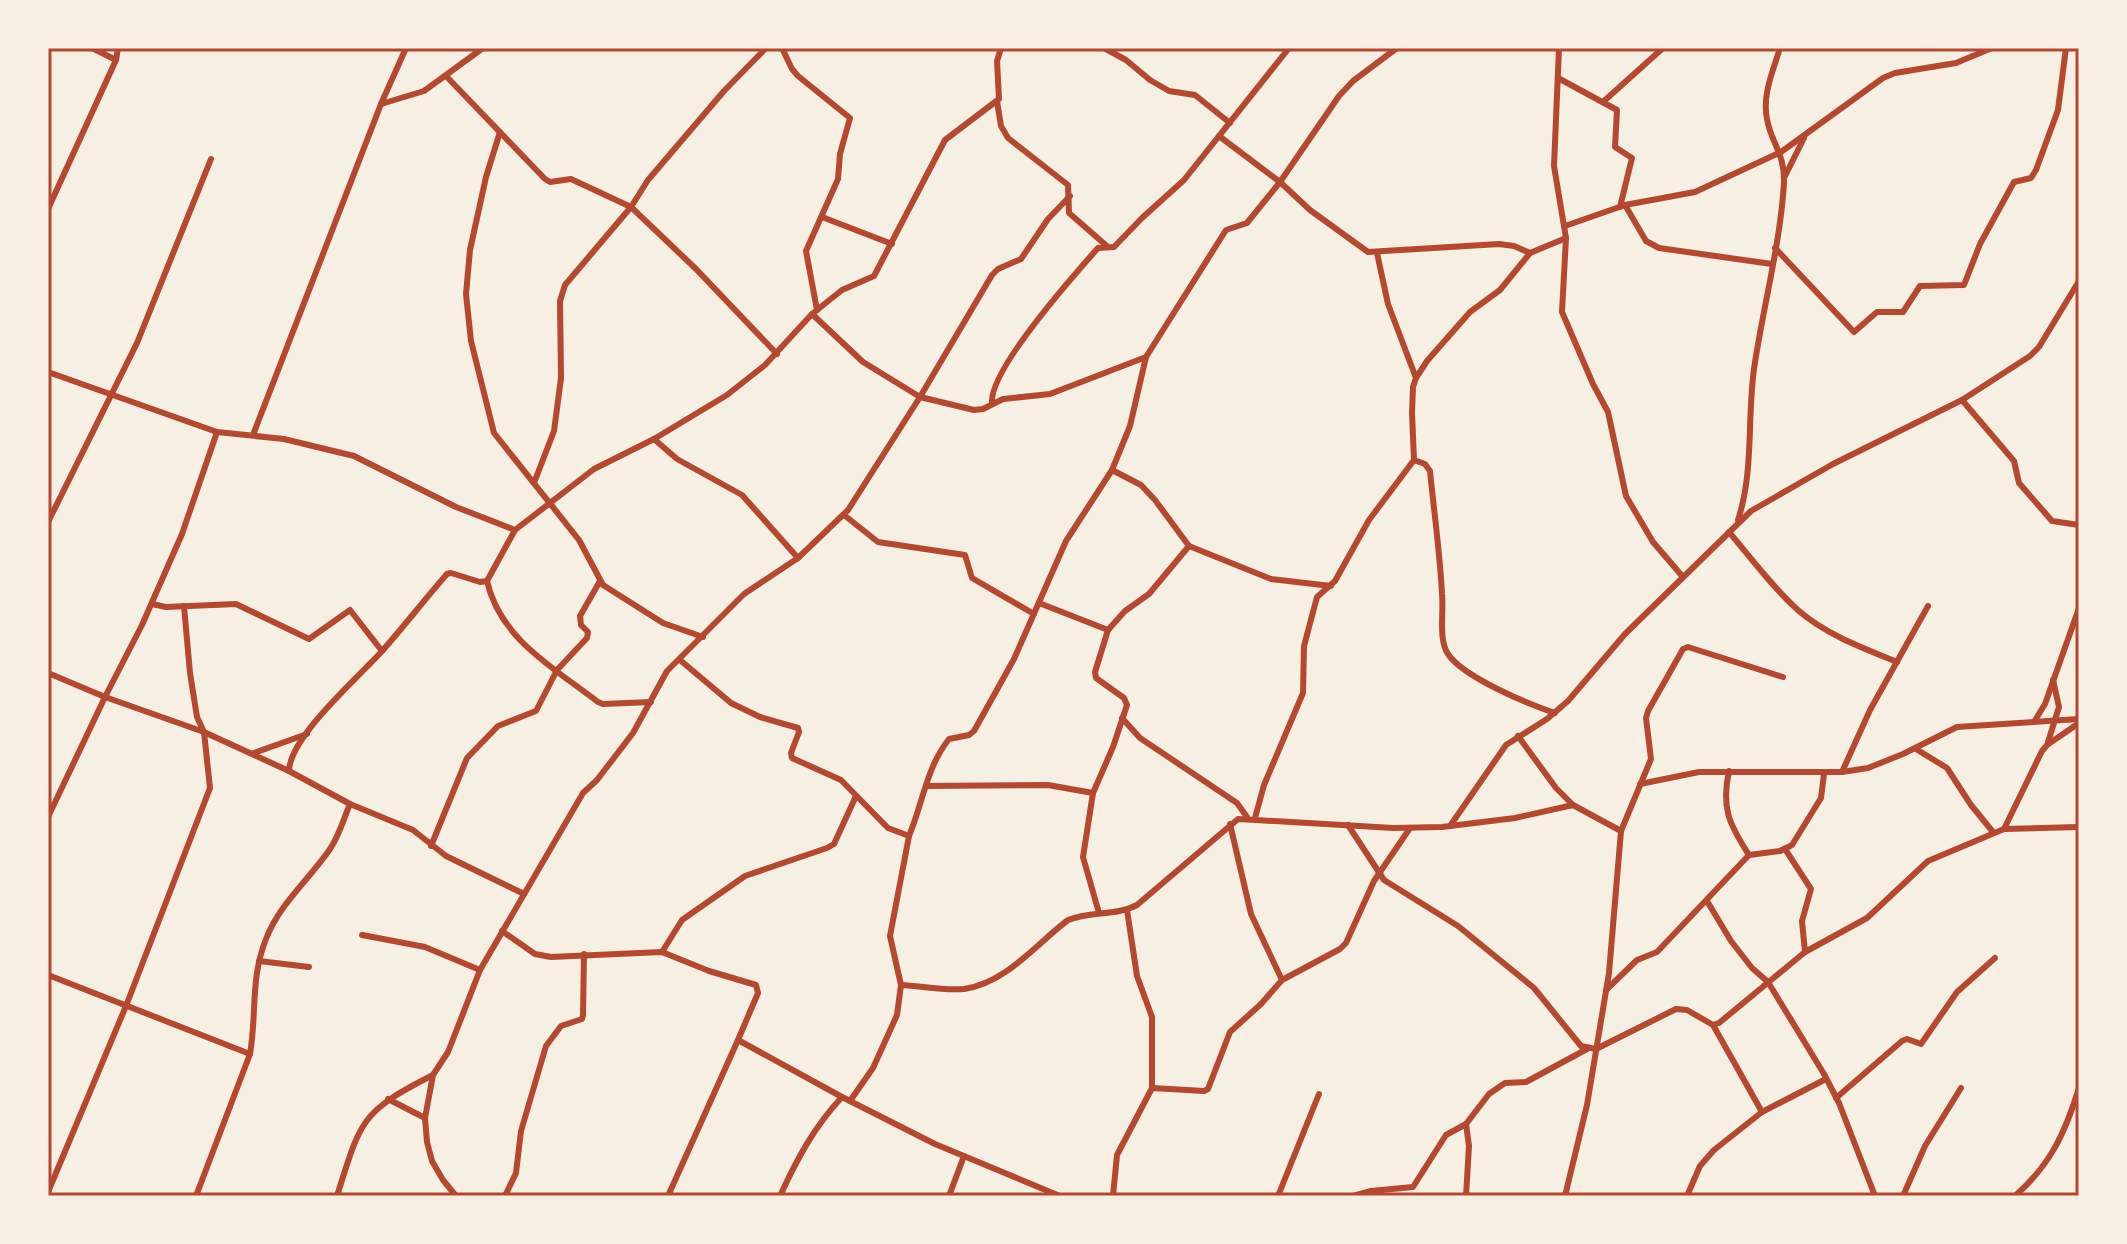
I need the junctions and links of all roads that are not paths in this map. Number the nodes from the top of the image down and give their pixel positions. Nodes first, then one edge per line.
1 (118, 48) edge
2 (406, 48) edge
3 (483, 48) edge
4 (766, 48) edge
5 (782, 48) edge
6 (1001, 48) edge
7 (1104, 48) edge
8 (1289, 48) edge
9 (1397, 48) edge
10 (1559, 48) edge
11 (1663, 48) edge
12 (1780, 48) edge
13 (1992, 48) edge
14 (2066, 48) edge
15 (95, 49) edge
16 (116, 60) junction
17 (447, 77) junction
18 (1558, 78) junction
19 (997, 101) junction
20 (1604, 101) junction
21 (381, 104) junction
22 (1230, 123) junction
23 (500, 132) junction
24 (1806, 135) junction
25 (1219, 136) junction
26 (1781, 152) junction
27 (211, 159) dead end
28 (1784, 178) junction
29 (1280, 182) junction
30 (1070, 196) junction
31 (1622, 206) junction
32 (631, 207) junction
33 (48, 209) edge
34 (822, 217) junction
35 (1565, 226) junction
36 (1566, 238) junction
37 (892, 244) junction
38 (1775, 248) junction
39 (1110, 249) junction
40 (1377, 253) junction
41 (1530, 253) junction
42 (1772, 264) junction
43 (2079, 281) edge
44 (2071, 292) junction
45 (2079, 298) edge
46 (815, 312) junction
47 (777, 354) junction
48 (1146, 357) junction
49 (1129, 366) junction
50 (48, 372) edge
51 (1143, 372) junction
52 (1416, 378) junction
53 (114, 395) junction
54 (920, 397) junction
55 (1962, 400) junction
56 (992, 403) junction
57 (217, 432) junction
58 (253, 435) junction
59 (654, 439) junction
60 (1414, 460) junction
61 (1112, 470) junction
62 (534, 483) junction
63 (550, 505) junction
64 (844, 515) junction
65 (48, 522) edge
66 (1737, 523) junction
67 (2079, 525) edge
68 (515, 530) junction
69 (1729, 532) junction
70 (1189, 546) junction
71 (798, 558) junction
72 (1683, 577) junction
73 (487, 581) junction
74 (600, 581) junction
75 (1331, 586) junction
76 (1039, 603) junction
77 (152, 604) junction
78 (184, 606) junction
79 (1928, 606) dead end
80 (2079, 608) edge
81 (1034, 614) junction
82 (1108, 630) junction
83 (703, 637) junction
84 (382, 651) junction
85 (680, 660) junction
86 (1897, 662) junction
87 (557, 670) junction
88 (48, 673) edge
89 (1783, 677) dead end
90 (2053, 680) junction
91 (105, 697) junction
92 (651, 702) junction
93 (1555, 713) junction
94 (1122, 718) junction
95 (2056, 721) junction
96 (2079, 721) edge
97 (2034, 722) junction
98 (204, 732) junction
99 (307, 734) junction
100 (1518, 736) junction
101 (2047, 745) junction
102 (1916, 749) junction
103 (252, 754) junction
104 (289, 771) junction
105 (1729, 771) junction
106 (1842, 772) junction
107 (1824, 774) junction
108 (1640, 784) junction
109 (926, 786) junction
110 (1093, 793) junction
111 (856, 796) junction
112 (350, 804) junction
113 (1573, 805) junction
114 (48, 817) edge
115 (1251, 818) junction
116 (1230, 824) junction
117 (1348, 825) junction
118 (1450, 826) junction
119 (2079, 827) edge
120 (1410, 828) junction
121 (2004, 829) junction
122 (1621, 831) junction
123 (1993, 832) junction
124 (909, 836) junction
125 (431, 846) junction
126 (1785, 849) junction
127 (1749, 855) junction
128 (1379, 874) junction
129 (524, 894) junction
130 (1707, 901) junction
131 (1127, 910) junction
132 (1099, 913) junction
133 (502, 931) junction
134 (362, 935) dead end
135 (662, 952) junction
136 (1805, 952) junction
137 (584, 954) junction
138 (1995, 958) dead end
139 (259, 961) junction
140 (309, 967) dead end
141 (480, 970) junction
142 (48, 975) edge
143 (1282, 980) junction
144 (1768, 982) junction
145 (901, 985) junction
146 (1606, 990) junction
147 (126, 1006) junction
148 (1713, 1025) junction
149 (738, 1040) junction
150 (1587, 1049) junction
151 (1596, 1049) junction
152 (250, 1054) junction
153 (433, 1075) junction
154 (1826, 1079) junction
155 (1152, 1088) junction
156 (1961, 1088) dead end
157 (2079, 1088) edge
158 (1319, 1094) dead end
159 (842, 1097) junction
160 (1836, 1098) junction
161 (388, 1099) junction
162 (850, 1101) junction
163 (1762, 1112) junction
164 (425, 1118) junction
165 (1466, 1124) junction
166 (964, 1156) junction
167 (48, 1192) edge
168 (669, 1194) edge
169 (196, 1196) edge
170 (337, 1196) edge
171 (456, 1196) edge
172 (505, 1196) edge
173 (680, 1196) edge
174 (780, 1196) edge
175 (949, 1196) edge
176 (1060, 1196) edge
177 (1113, 1196) edge
178 (1278, 1196) edge
179 (1353, 1196) edge
180 (1466, 1196) edge
181 (1565, 1196) edge
182 (1687, 1196) edge
183 (1875, 1196) edge
184 (1903, 1196) edge
185 (2015, 1196) edge

1 - 16 street
2 - 21 street
3 - 17 street
4 - 32 street
5 - 34 street
6 - 19 street
7 - 22 street
8 - 22 street
9 - 29 street
10 - 18 street
11 - 20 street
12 - 26 street
13 - 24 street
14 - 38 street
15 - 16 street
16 - 33 street
17 - 21 street
17 - 23 street
18 - 20 street
18 - 35 street
19 - 30 street
19 - 37 street
20 - 31 street
21 - 58 street
22 - 25 street
23 - 32 street
23 - 62 street
24 - 26 street
24 - 28 street
25 - 29 street
25 - 39 street
26 - 28 street
26 - 31 street
27 - 53 street
28 - 38 street
29 - 40 street
29 - 48 street
30 - 39 street
30 - 54 street
31 - 35 street
31 - 42 street
32 - 47 street
32 - 62 street
34 - 37 street
34 - 46 street
35 - 36 street
36 - 41 street
36 - 72 street
37 - 46 street
38 - 42 street
39 - 56 street
40 - 41 street
40 - 52 street
41 - 52 street
42 - 66 street
43 - 44 street
44 - 45 street
44 - 55 street
46 - 47 street
46 - 54 street
47 - 59 street
48 - 49 street
48 - 51 street
49 - 51 street
49 - 56 street
50 - 53 street
51 - 61 street
52 - 60 street
53 - 57 street
53 - 65 street
54 - 56 street
54 - 64 street
55 - 66 street
55 - 67 street
57 - 58 street
57 - 77 street
58 - 68 street
59 - 63 street
59 - 71 street
60 - 75 street
60 - 93 street
61 - 70 street
61 - 76 street
62 - 63 street
63 - 68 street
63 - 74 street
64 - 71 street
64 - 81 street
66 - 69 street
68 - 73 street
69 - 72 street
69 - 86 street
70 - 75 street
70 - 82 street
71 - 83 street
72 - 93 street
73 - 84 street
73 - 87 street
74 - 83 street
74 - 87 street
75 - 115 street
76 - 81 street
76 - 82 street
77 - 78 street
77 - 91 street
78 - 84 street
78 - 98 street
79 - 86 street
80 - 90 street
81 - 109 street
82 - 94 street
83 - 85 street
84 - 99 street
85 - 92 street
85 - 111 street
86 - 106 street
87 - 92 street
87 - 125 street
88 - 91 street
89 - 108 street
90 - 95 street
90 - 97 street
91 - 98 street
91 - 114 street
92 - 129 street
93 - 100 street
94 - 110 street
94 - 115 street
95 - 96 street
95 - 97 street
95 - 101 street
96 - 101 street
97 - 102 street
98 - 103 street
98 - 147 street
99 - 103 street
99 - 104 street
100 - 113 street
100 - 118 street
101 - 121 street
102 - 106 street
102 - 123 street
103 - 104 street
104 - 112 street
105 - 107 street
105 - 108 street
105 - 127 street
106 - 107 street
107 - 126 street
108 - 122 street
109 - 110 street
109 - 124 street
110 - 132 street
111 - 124 street
111 - 135 street
112 - 125 street
112 - 139 street
113 - 118 street
113 - 122 street
115 - 116 street
115 - 117 street
116 - 131 street
116 - 143 street
117 - 120 street
117 - 128 street
118 - 120 street
119 - 121 street
120 - 128 street
121 - 123 street
122 - 146 street
123 - 136 street
124 - 145 street
125 - 129 street
126 - 127 street
126 - 136 street
127 - 130 street
128 - 143 street
128 - 150 street
129 - 133 street
130 - 144 street
130 - 146 street
131 - 132 street
131 - 155 street
132 - 145 street
133 - 137 street
133 - 141 street
134 - 141 street
135 - 137 street
135 - 149 street
136 - 144 street
137 - 172 street
138 - 160 street
139 - 140 street
139 - 152 street
141 - 153 street
142 - 147 street
143 - 155 street
144 - 148 street
144 - 154 street
145 - 162 street
146 - 151 street
147 - 152 street
147 - 167 street
148 - 151 street
148 - 163 street
149 - 159 street
149 - 168 street
150 - 151 street
150 - 165 street
151 - 181 street
152 - 169 street
153 - 161 street
153 - 164 street
154 - 160 street
154 - 163 street
155 - 177 street
156 - 184 street
157 - 185 street
158 - 178 street
159 - 162 street
159 - 174 street
160 - 183 street
161 - 164 street
161 - 170 street
162 - 166 street
163 - 182 street
164 - 171 street
165 - 179 street
165 - 180 street
166 - 175 street
166 - 176 street
168 - 173 street

